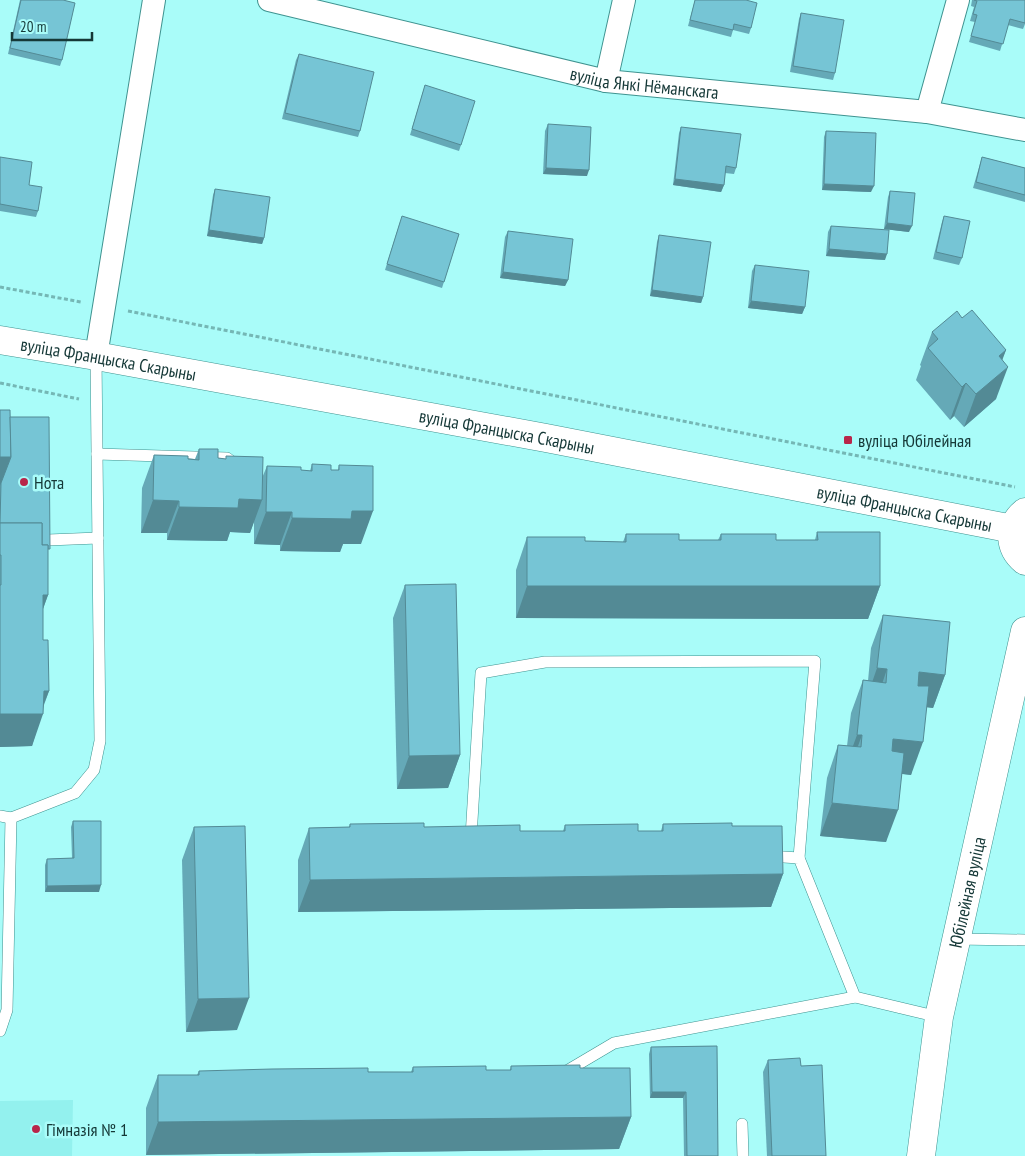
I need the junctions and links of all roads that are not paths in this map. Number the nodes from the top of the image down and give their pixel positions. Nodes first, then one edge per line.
1 (154, 0) edge
2 (269, 0) edge
3 (624, 0) edge
4 (958, 0) edge
5 (292, 2) edge
6 (606, 81) junction
7 (927, 112) junction
8 (1025, 130) edge
9 (0, 340) edge
10 (96, 356) junction
11 (97, 454) junction
12 (246, 472) edge
13 (1018, 510) edge
14 (98, 538) junction
15 (48, 540) edge
16 (1025, 561) edge
17 (1025, 631) edge
18 (6, 817) edge
19 (472, 837) edge
20 (759, 855) edge
21 (798, 858) junction
22 (956, 939) junction
23 (1025, 940) edge
24 (855, 997) junction
25 (939, 1017) junction
26 (0, 1031) edge
27 (559, 1076) edge
28 (742, 1124) dead end
29 (743, 1156) edge
30 (921, 1156) edge

1 - 10 street
2 - 5 street, вуліца Янкі Нёманскага
3 - 6 street
4 - 7 street
5 - 6 street, вуліца Янкі Нёманскага
6 - 7 street, вуліца Янкі Нёманскага
7 - 8 street, вуліца Янкі Нёманскага
9 - 10 street, вуліца Францыска Скарыны
10 - 11 lane
10 - 13 street, вуліца Францыска Скарыны
11 - 12 lane
11 - 14 lane
13 - 16 street
14 - 15 lane
14 - 18 lane
17 - 22 street, Юбілейная вуліца
18 - 26 lane
19 - 21 lane
20 - 21 lane
21 - 24 lane
22 - 23 lane
22 - 25 street, Юбілейная вуліца
24 - 25 lane
24 - 27 lane
25 - 30 street, Юбілейная вуліца
28 - 29 lane

